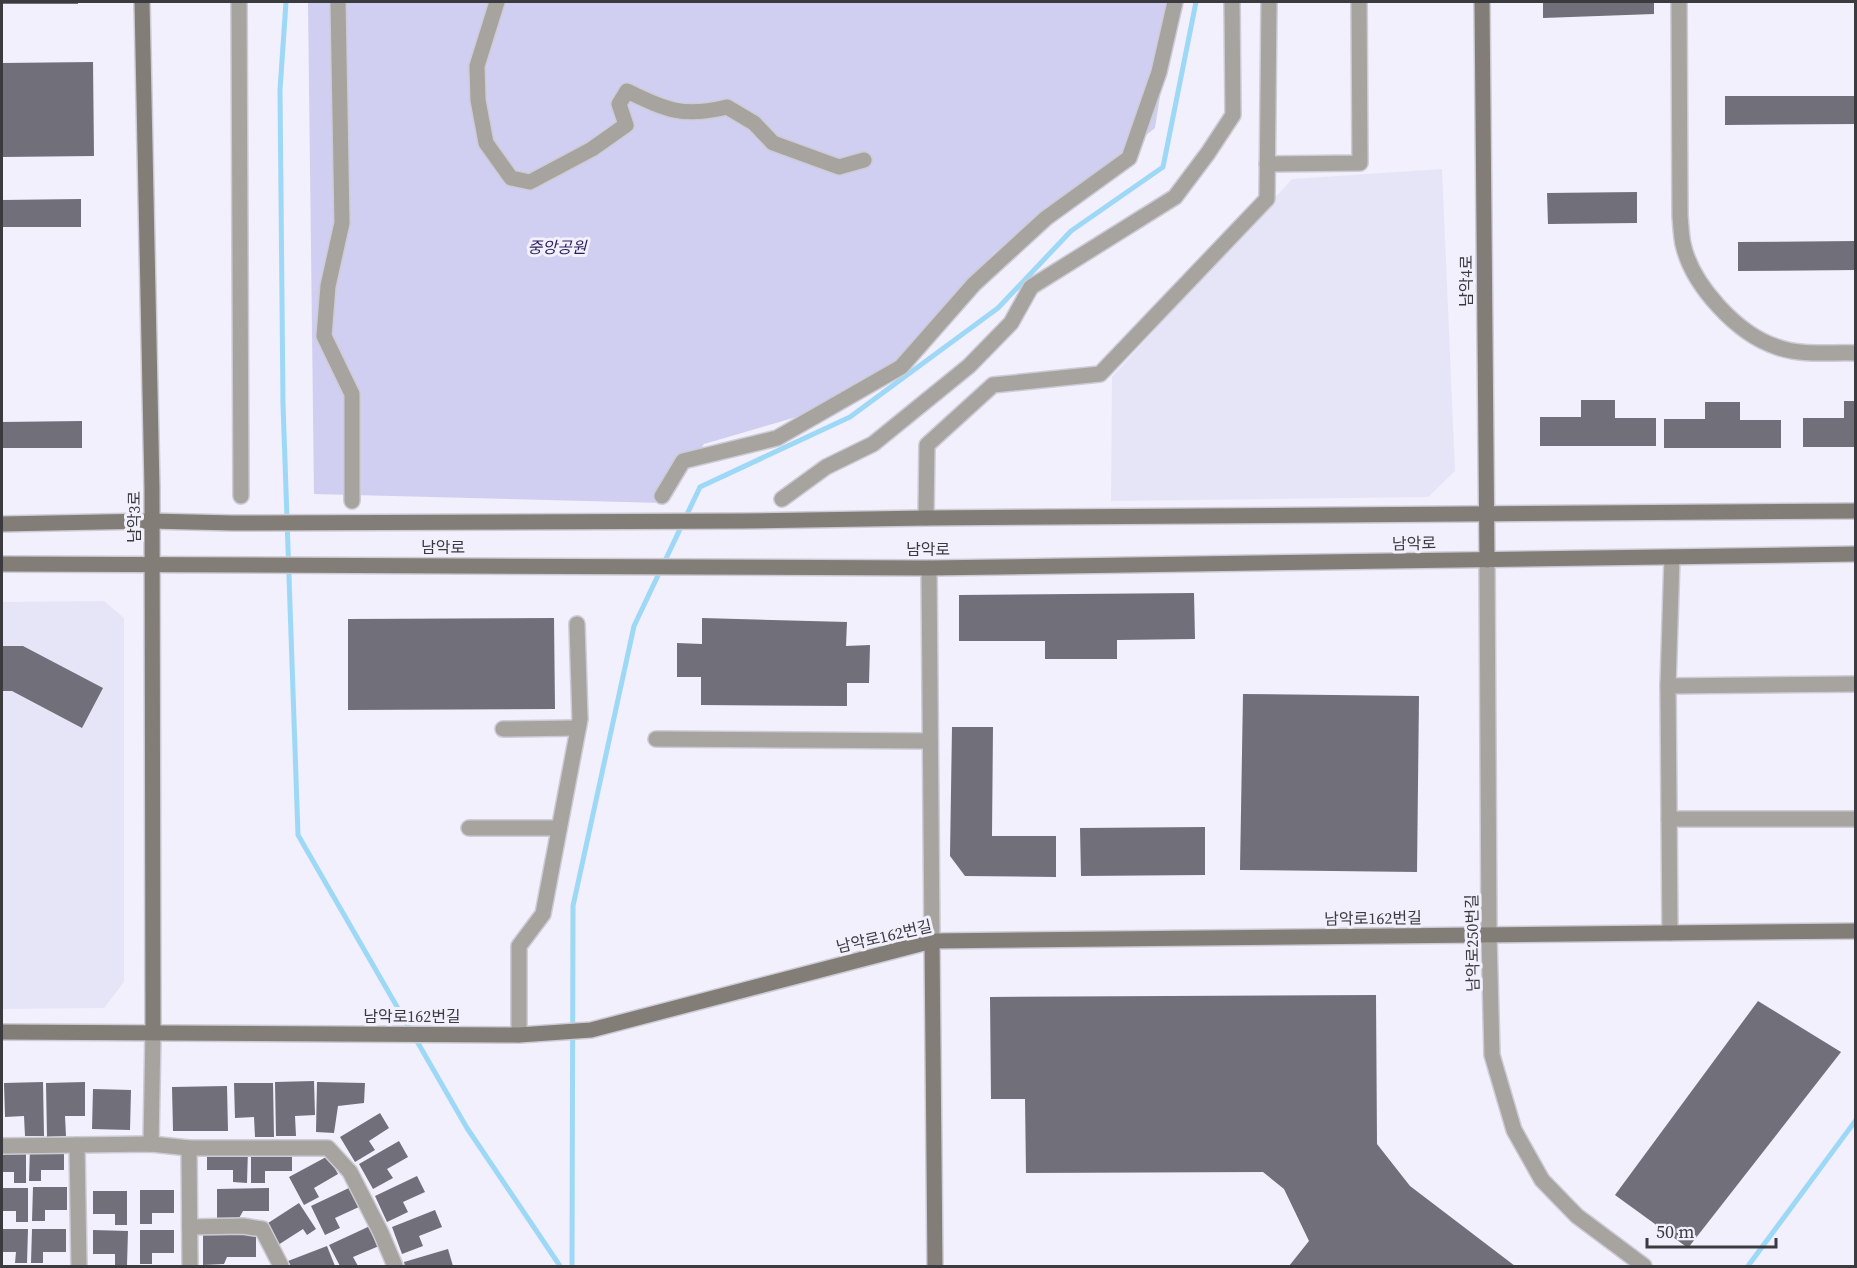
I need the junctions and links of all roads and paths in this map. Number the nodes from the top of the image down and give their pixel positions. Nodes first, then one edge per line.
1 (142, 2) edge
2 (239, 2) edge
3 (338, 2) edge
4 (497, 2) edge
5 (1175, 2) edge
6 (1232, 2) edge
7 (1269, 2) edge
8 (1359, 2) edge
9 (1482, 2) edge
10 (1679, 2) edge
11 (864, 160) dead end
12 (1267, 164) junction
13 (1856, 353) edge
14 (241, 496) dead end
15 (662, 496) dead end
16 (782, 499) dead end
17 (352, 501) dead end
18 (1856, 511) edge
19 (1486, 514) junction
20 (926, 518) junction
21 (150, 521) junction
22 (2, 524) edge
23 (1856, 554) edge
24 (1672, 557) junction
25 (1487, 560) junction
26 (2, 564) edge
27 (152, 565) junction
28 (929, 568) junction
29 (577, 624) dead end
30 (1856, 684) edge
31 (1668, 686) junction
32 (578, 728) junction
33 (503, 729) dead end
34 (656, 739) dead end
35 (930, 741) junction
36 (1669, 819) junction
37 (1856, 819) edge
38 (469, 828) dead end
39 (559, 828) junction
40 (1856, 931) edge
41 (1670, 933) junction
42 (1489, 935) junction
43 (932, 941) junction
44 (2, 1032) edge
45 (153, 1032) junction
46 (526, 1034) junction
47 (151, 1144) junction
48 (77, 1145) junction
49 (2, 1146) edge
50 (189, 1148) junction
51 (190, 1227) junction
52 (79, 1266) edge
53 (190, 1266) edge
54 (282, 1266) edge
55 (395, 1266) edge
56 (934, 1266) edge
57 (1644, 1266) edge

1 - 21 street, 남악3로
2 - 14 street
3 - 17 street
4 - 11 street
5 - 15 street
6 - 16 street
7 - 12 street
8 - 12 street
9 - 19 street, 남악4로
10 - 13 street
12 - 20 street
18 - 19 street, 남악로
19 - 20 street, 남악로
19 - 25 street, 남악4로
20 - 21 street, 남악로
21 - 22 street, 남악로
21 - 27 street, 남악3로
23 - 24 street, 남악로
24 - 25 street, 남악로
24 - 31 street
25 - 28 street, 남악로
25 - 42 street, 남악로250번길
26 - 27 street, 남악로
27 - 28 street, 남악로
27 - 45 street, 남악3로
28 - 35 street
29 - 32 street
30 - 31 street
31 - 36 street
32 - 33 street
32 - 39 street
34 - 35 street
35 - 43 street
36 - 37 street
36 - 41 street
38 - 39 street
39 - 46 street
40 - 41 street, 남악로162번길
41 - 42 street, 남악로162번길
42 - 43 street, 남악로162번길
42 - 57 street, 남악로250번길
43 - 46 street, 남악로162번길
43 - 56 street
44 - 45 street, 남악로162번길
45 - 46 street, 남악로162번길
45 - 47 street
47 - 48 street
47 - 50 street
48 - 49 street
48 - 52 street
50 - 51 street
50 - 55 street
51 - 53 street
51 - 54 street

